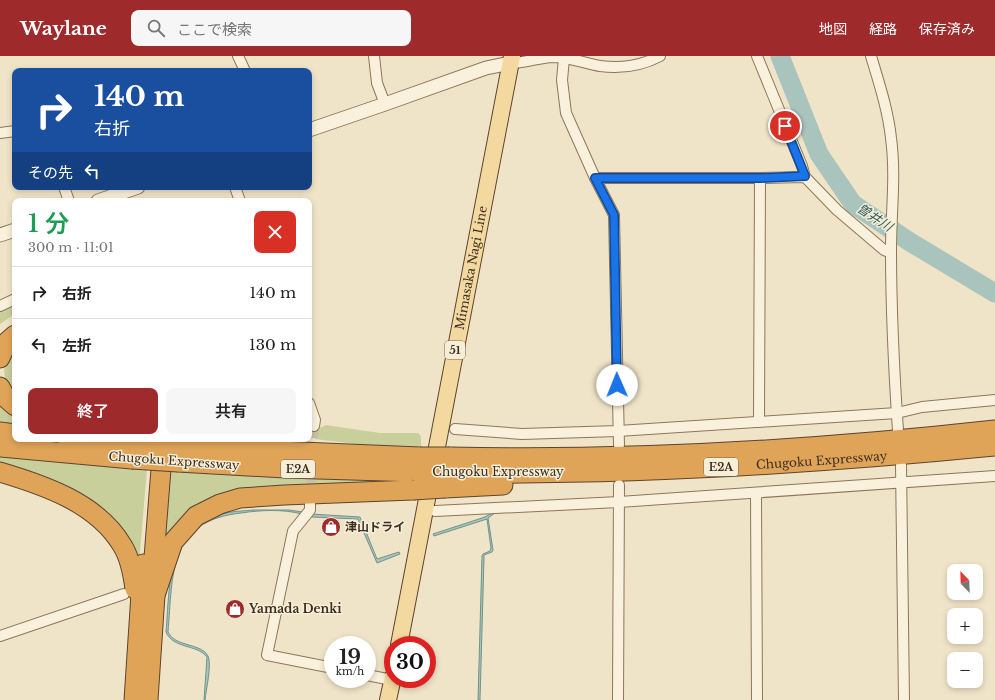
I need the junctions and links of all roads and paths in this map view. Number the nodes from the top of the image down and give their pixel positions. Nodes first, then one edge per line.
1 (238, 56) edge
2 (374, 56) edge
3 (660, 56) edge
4 (757, 56) edge
5 (870, 56) edge
6 (564, 58) junction
7 (511, 59) edge
8 (244, 68) edge
9 (385, 104) junction
10 (312, 129) edge
11 (12, 131) edge
12 (0, 133) edge
13 (805, 176) junction
14 (595, 178) junction
15 (760, 178) junction
16 (129, 190) edge
17 (107, 198) edge
18 (12, 231) edge
19 (0, 235) edge
20 (891, 250) junction
21 (12, 300) edge
22 (0, 306) edge
23 (12, 324) edge
24 (0, 331) edge
25 (12, 338) edge
26 (0, 358) edge
27 (0, 387) edge
28 (995, 400) edge
29 (12, 403) edge
30 (897, 413) junction
31 (759, 422) junction
32 (455, 429) dead end
33 (995, 430) edge
34 (618, 431) junction
35 (898, 431) dead end
36 (0, 432) edge
37 (12, 434) edge
38 (115, 442) edge
39 (619, 445) dead end
40 (995, 446) edge
41 (0, 447) edge
42 (139, 447) edge
43 (173, 449) edge
44 (901, 465) dead end
45 (0, 472) edge
46 (447, 473) junction
47 (995, 476) edge
48 (902, 482) junction
49 (619, 485) dead end
50 (756, 493) junction
51 (310, 498) tunnel mouth
52 (619, 502) junction
53 (434, 511) dead end
54 (124, 594) dead end
55 (155, 595) junction
56 (139, 618) junction
57 (0, 636) edge
58 (401, 636) edge
59 (324, 666) edge
60 (391, 688) edge
61 (134, 700) edge
62 (148, 700) edge
63 (388, 700) edge
64 (618, 700) edge
65 (757, 700) edge
66 (904, 700) edge

1 - 8 street
2 - 9 street
3 - 6 street
4 - 13 street
5 - 20 street
6 - 7 street
6 - 14 street
7 - 9 street
7 - 58 main road, Mimasaka Nagi Line / 51
9 - 10 street
11 - 12 street
13 - 15 street
13 - 20 street
14 - 15 street
14 - 34 street
15 - 31 street
16 - 17 street
18 - 19 street
20 - 30 street
21 - 22 street
23 - 24 highway
25 - 26 highway
27 - 29 highway
28 - 30 street
30 - 31 street
30 - 35 street
31 - 34 street
32 - 34 street
33 - 46 highway, Chugoku Expressway / E2A
34 - 39 street
36 - 37 highway
38 - 42 highway, Chugoku Expressway / E2A
40 - 46 highway, Chugoku Expressway / E2A
41 - 42 highway, Chugoku Expressway / E2A
42 - 43 highway, Chugoku Expressway / E2A, bridge
42 - 56 highway
43 - 46 highway, Chugoku Expressway / E2A, bridge
43 - 55 highway
44 - 48 street
45 - 56 highway
46 - 55 highway, bridge
47 - 48 street
48 - 50 street
48 - 66 street
49 - 52 street
50 - 52 street
50 - 65 street
51 - 59 street
52 - 53 street
52 - 64 street
54 - 57 street
55 - 62 highway
56 - 61 highway
60 - 63 main road

